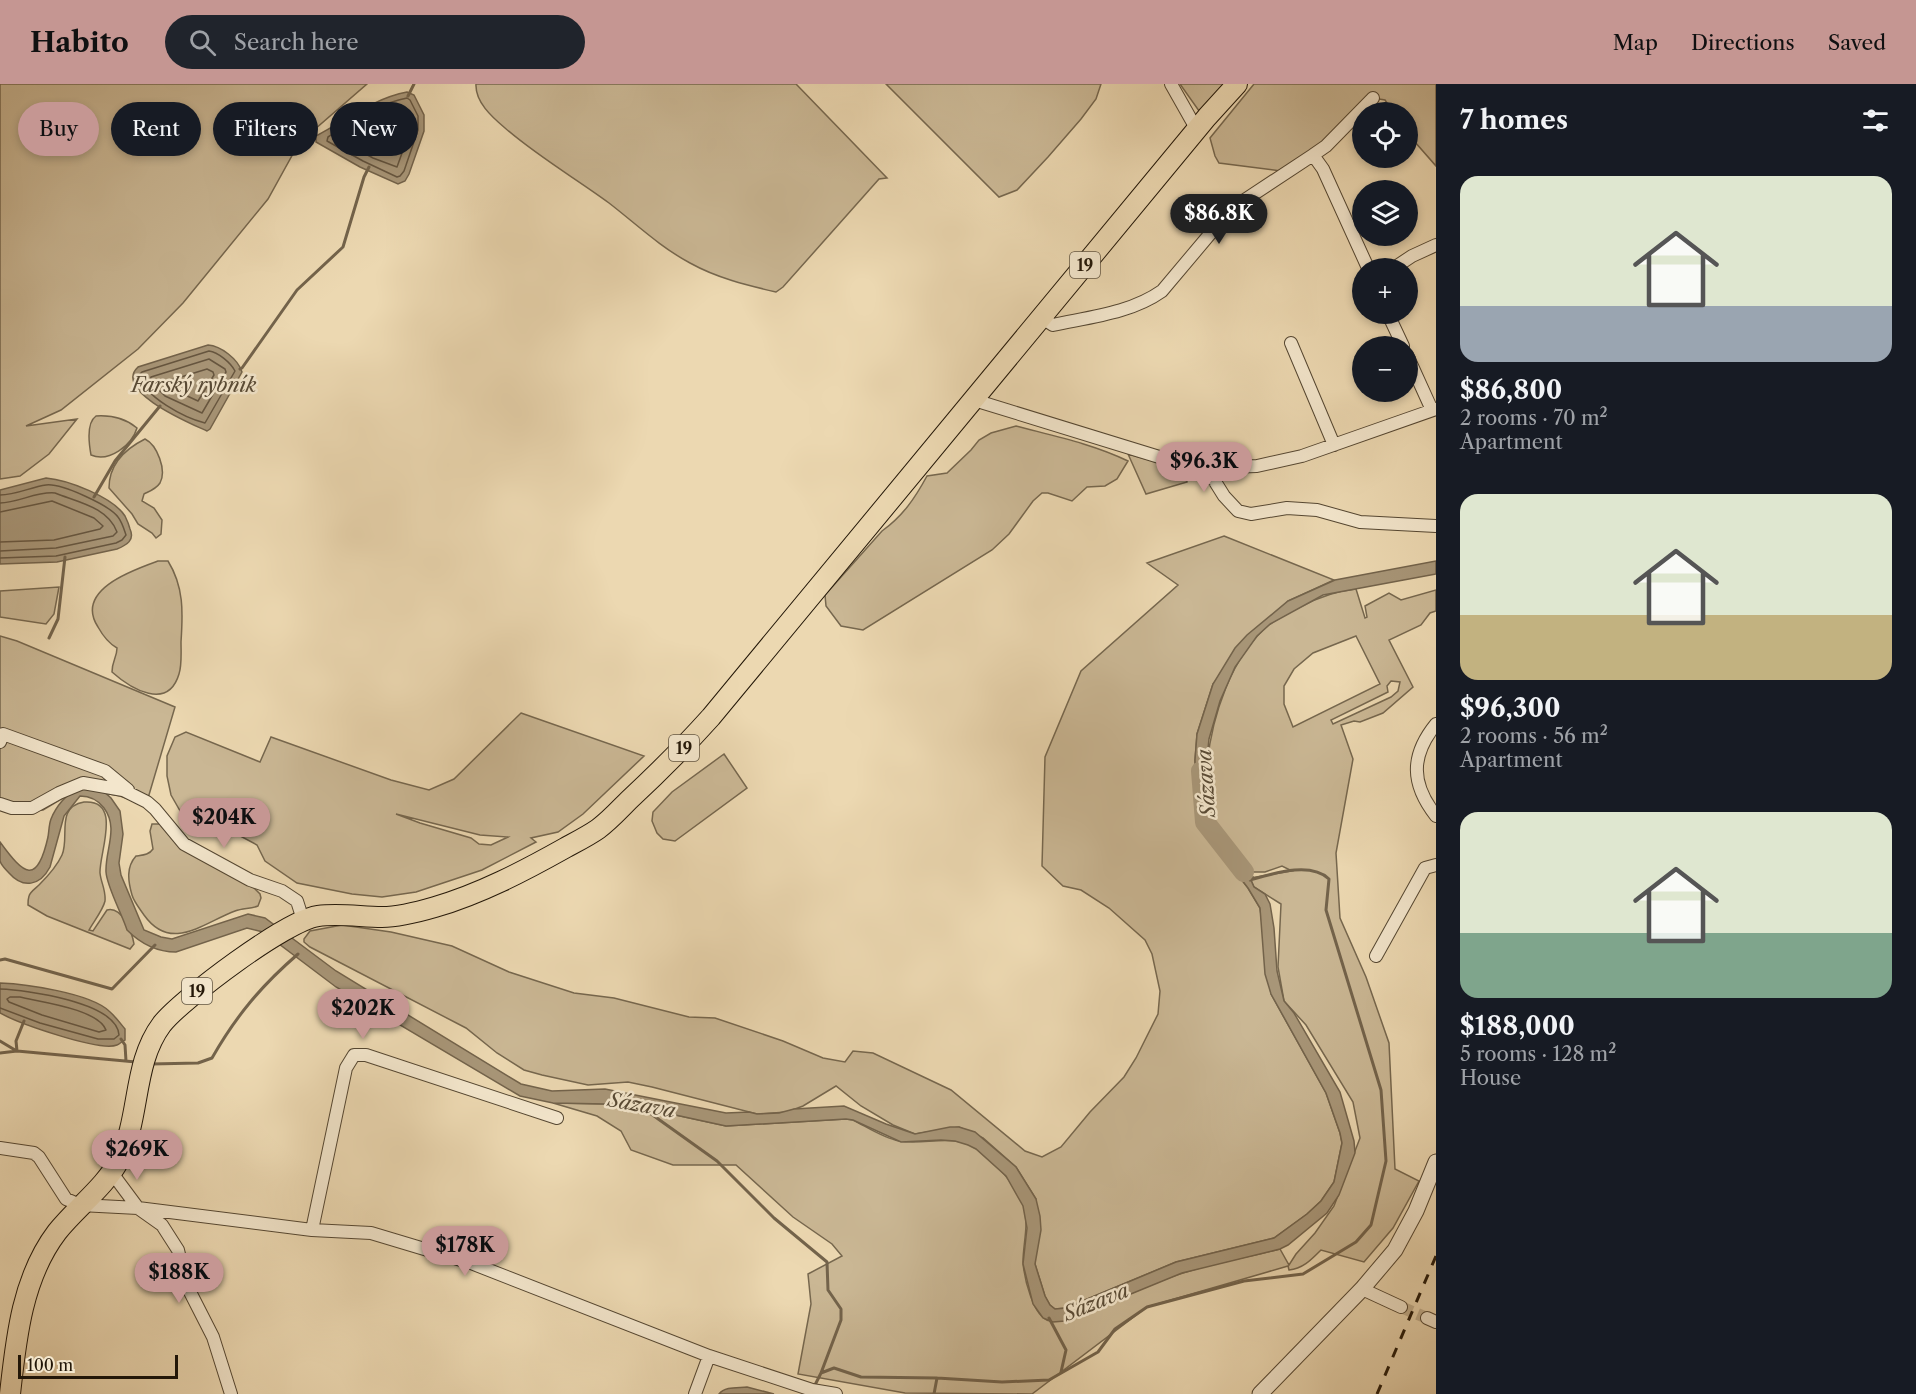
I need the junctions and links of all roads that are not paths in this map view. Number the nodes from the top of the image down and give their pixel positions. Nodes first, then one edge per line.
1 (1171, 84) edge
2 (1237, 84) edge
3 (1373, 98) dead end
4 (1197, 130) junction
5 (1313, 155) junction
6 (1436, 245) edge
7 (1363, 258) edge
8 (1409, 258) edge
9 (1042, 318) junction
10 (1291, 343) dead end
11 (1418, 377) edge
12 (974, 400) junction
13 (1434, 409) edge
14 (1334, 445) junction
15 (1195, 468) junction
16 (1436, 526) edge
17 (1436, 724) edge
18 (0, 742) edge
19 (134, 795) junction
20 (0, 804) edge
21 (1436, 816) edge
22 (1436, 865) edge
23 (303, 920) junction
24 (1376, 956) dead end
25 (557, 1118) dead end
26 (0, 1148) edge
27 (1436, 1162) edge
28 (112, 1173) junction
29 (80, 1205) junction
30 (138, 1208) junction
31 (312, 1230) junction
32 (1362, 1289) junction
33 (1401, 1307) tunnel mouth
34 (709, 1356) junction
35 (10, 1394) edge
36 (231, 1394) edge
37 (695, 1394) edge
38 (836, 1394) edge
39 (1260, 1394) edge

1 - 4 street
2 - 4 main road, 19
3 - 5 street
4 - 9 main road, 19
5 - 7 street
5 - 9 street
6 - 8 street
9 - 12 main road, 19
10 - 14 street
11 - 13 street
12 - 15 street
12 - 23 main road, 19
13 - 14 street
14 - 15 street
15 - 16 street
17 - 21 street
18 - 19 street
19 - 20 street
19 - 23 street
22 - 24 street
23 - 28 main road, 19
25 - 31 street
26 - 29 street
27 - 32 street
28 - 29 main road, 19
28 - 30 street
29 - 30 street
29 - 35 main road, 19
30 - 31 street
30 - 36 street
31 - 34 street
32 - 33 street
32 - 39 street
34 - 37 street
34 - 38 street

